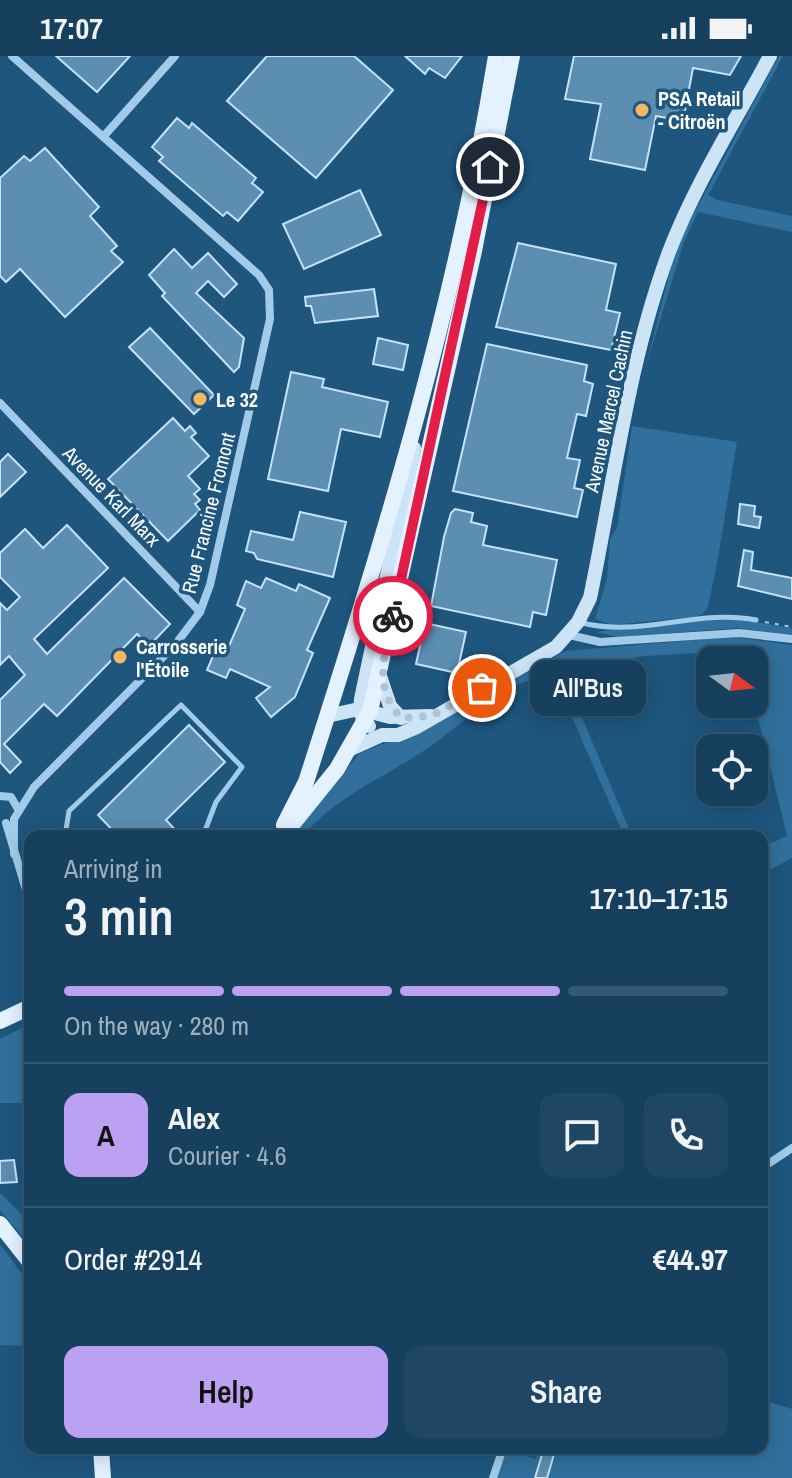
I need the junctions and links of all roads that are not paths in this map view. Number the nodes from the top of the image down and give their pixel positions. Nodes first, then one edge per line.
1 (12, 56) edge
2 (175, 56) edge
3 (496, 56) edge
4 (512, 56) edge
5 (770, 56) edge
6 (104, 136) junction
7 (423, 397) junction
8 (0, 403) edge
9 (200, 612) junction
10 (756, 620) road end
11 (578, 622) junction
12 (569, 635) junction
13 (792, 639) edge
14 (380, 676) junction
15 (364, 714) junction
16 (327, 716) junction
17 (431, 716) junction
18 (401, 718) junction
19 (382, 735) junction
20 (349, 750) junction
21 (34, 787) junction
22 (1, 795) edge
23 (14, 800) junction
24 (18, 809) junction
25 (7, 822) edge
26 (66, 830) edge
27 (205, 830) edge
28 (279, 830) edge
29 (288, 830) edge
30 (24, 882) edge
31 (24, 1009) edge
32 (0, 1021) edge
33 (792, 1148) edge
34 (768, 1164) edge
35 (0, 1224) edge
36 (24, 1254) edge
37 (101, 1454) edge
38 (501, 1454) edge
39 (103, 1478) edge
40 (493, 1478) edge

1 - 6 street, Rue Francine Fromont
2 - 6 street
3 - 7 main road
4 - 14 main road
5 - 11 street, Avenue Marcel Cachin
6 - 9 street, Rue Francine Fromont
7 - 15 street
7 - 16 main road
8 - 9 street, Avenue Karl Marx
9 - 21 street, Rue Francine Fromont
10 - 11 lane
11 - 12 street, Avenue Marcel Cachin
12 - 13 street
12 - 17 street, Avenue Marcel Cachin
14 - 15 main road
14 - 18 street
15 - 16 street, Avenue Marcel Cachin
15 - 18 street, Avenue Marcel Cachin
15 - 19 street
15 - 20 main road
16 - 28 main road
17 - 18 street, Avenue Marcel Cachin
17 - 19 street, Avenue Marcel Cachin
19 - 20 street, Avenue Marcel Cachin
20 - 29 main road
21 - 23 street, Rue Francine Fromont
21 - 24 street, Rue Francine Fromont
22 - 23 street
23 - 24 street
24 - 25 street, Rue Francine Fromont
25 - 30 street
26 - 27 lane
31 - 32 main road
33 - 34 street
35 - 36 main road
37 - 39 main road
38 - 40 street

